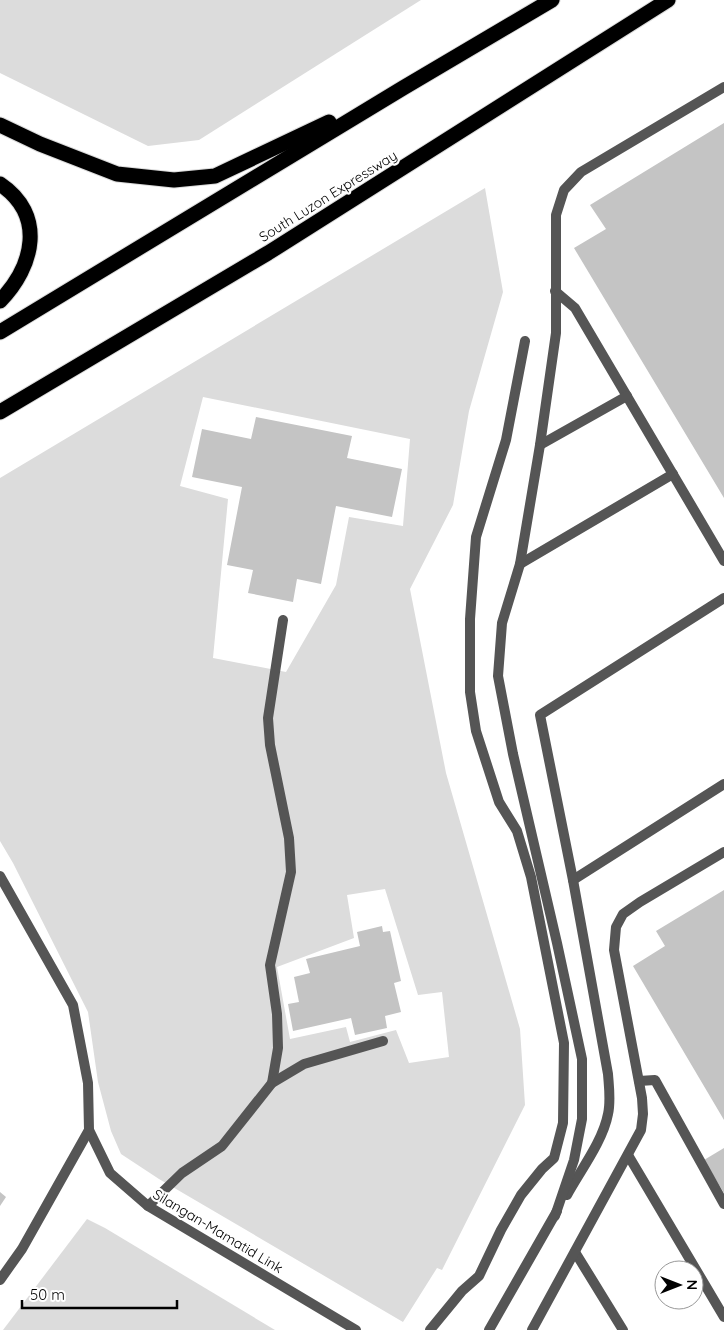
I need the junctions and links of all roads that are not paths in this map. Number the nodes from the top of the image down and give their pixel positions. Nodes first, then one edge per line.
1 (552, 0) edge
2 (668, 0) edge
3 (724, 87) edge
4 (403, 88) junction
5 (0, 125) edge
6 (0, 184) edge
7 (555, 291) junction
8 (0, 301) edge
9 (0, 332) edge
10 (525, 341) dead end
11 (627, 396) junction
12 (0, 412) edge
13 (540, 445) junction
14 (673, 474) junction
15 (724, 561) edge
16 (520, 564) junction
17 (724, 598) edge
18 (283, 620) dead end
19 (724, 784) edge
20 (724, 852) edge
21 (0, 876) edge
22 (573, 880) junction
23 (383, 1041) dead end
24 (639, 1081) junction
25 (272, 1083) junction
26 (89, 1130) junction
27 (628, 1155) junction
28 (724, 1204) edge
29 (148, 1206) junction
30 (555, 1216) junction
31 (575, 1252) junction
32 (0, 1280) edge
33 (724, 1318) edge
34 (356, 1330) edge
35 (430, 1330) edge
36 (490, 1330) edge
37 (532, 1330) edge
38 (623, 1330) edge

1 - 4 highway
2 - 12 highway, South Luzon Expressway
3 - 7 street
4 - 5 highway
4 - 9 highway
6 - 8 highway
7 - 11 street
7 - 13 street
10 - 35 street
11 - 13 street
11 - 14 street
13 - 16 street
14 - 15 street
14 - 16 street
16 - 30 street
17 - 22 street
18 - 25 street
19 - 22 street
20 - 24 street
21 - 26 street
22 - 30 street
23 - 25 street
24 - 27 street
24 - 28 street
25 - 29 street
26 - 29 street, Silangan-Mamatid Link
26 - 32 street
27 - 31 street
27 - 33 street
29 - 34 street, Silangan-Mamatid Link
30 - 36 street
31 - 37 street
31 - 38 street

